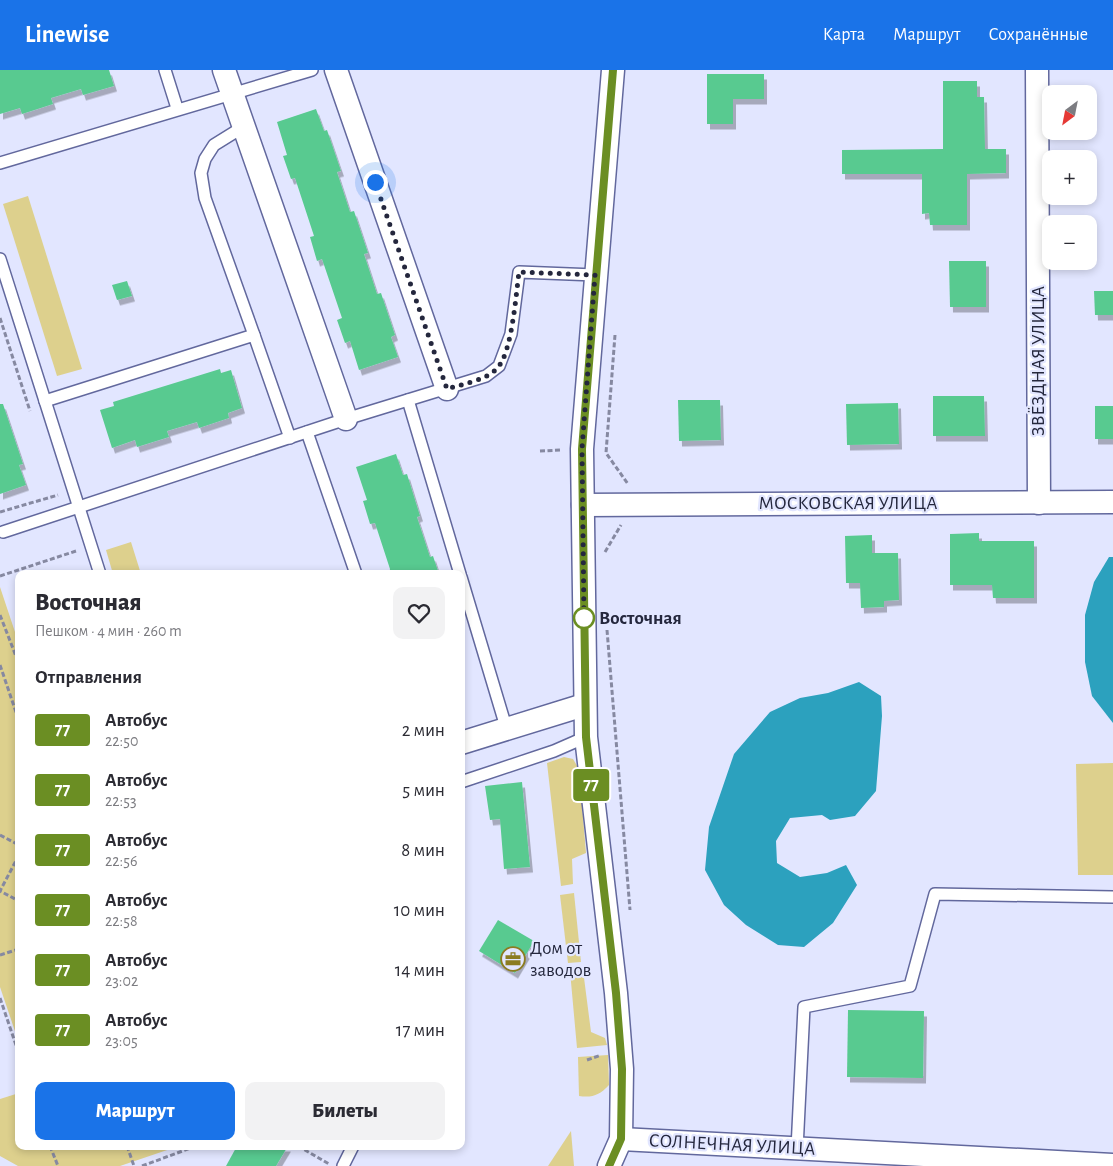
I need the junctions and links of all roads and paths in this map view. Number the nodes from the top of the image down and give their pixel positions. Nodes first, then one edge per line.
1 (165, 70) edge
2 (224, 70) edge
3 (312, 70) edge
4 (336, 70) edge
5 (613, 70) edge
6 (1037, 70) edge
7 (231, 93) junction
8 (177, 108) junction
9 (243, 127) junction
10 (0, 163) edge
11 (0, 259) edge
12 (595, 275) junction
13 (615, 326) dead end
14 (254, 335) junction
15 (447, 389) junction
16 (408, 400) junction
17 (45, 401) junction
18 (346, 419) junction
19 (307, 432) junction
20 (290, 438) junction
21 (73, 490) junction
22 (1113, 502) edge
23 (629, 503) junction
24 (1039, 503) junction
25 (583, 505) junction
26 (79, 507) junction
27 (0, 512) edge
28 (3, 532) dead end
29 (91, 546) junction
30 (602, 558) dead end
31 (18, 570) edge
32 (99, 570) edge
33 (355, 570) edge
34 (459, 570) edge
35 (15, 571) edge
36 (0, 576) edge
37 (465, 589) edge
38 (0, 615) edge
39 (607, 628) dead end
40 (15, 654) edge
41 (0, 665) edge
42 (584, 705) junction
43 (15, 709) edge
44 (506, 727) junction
45 (586, 737) junction
46 (465, 742) edge
47 (465, 781) edge
48 (0, 835) edge
49 (15, 843) edge
50 (15, 863) edge
51 (0, 891) edge
52 (1113, 898) edge
53 (15, 899) edge
54 (630, 914) dead end
55 (15, 950) edge
56 (0, 955) edge
57 (0, 998) edge
58 (15, 1042) edge
59 (620, 1048) junction
60 (588, 1060) dead end
61 (621, 1139) junction
62 (52, 1150) edge
63 (128, 1150) edge
64 (185, 1150) edge
65 (305, 1150) edge
66 (351, 1150) edge
67 (797, 1157) edge
68 (1113, 1165) edge
69 (58, 1166) edge
70 (134, 1166) edge
71 (142, 1166) edge
72 (332, 1166) edge
73 (343, 1166) edge
74 (609, 1166) edge

1 - 8 lane
2 - 7 street
3 - 7 lane
4 - 15 street
5 - 12 street
6 - 24 street, ЗВЁЗДНАЯ УЛИЦА
7 - 8 lane
7 - 9 street
8 - 10 lane
9 - 14 lane
9 - 18 street
11 - 17 lane
12 - 15 lane
12 - 25 street
13 - 23 path
14 - 17 lane
14 - 20 lane
15 - 16 lane
16 - 18 lane
16 - 34 lane
17 - 21 lane
18 - 19 lane
19 - 20 lane
19 - 33 lane
20 - 26 lane
21 - 26 lane
21 - 27 path
22 - 24 street, МОСКОВСКАЯ УЛИЦА
23 - 24 street, МОСКОВСКАЯ УЛИЦА
23 - 25 street, МОСКОВСКАЯ УЛИЦА
23 - 30 path
25 - 42 street
26 - 28 lane
26 - 29 lane
29 - 31 path
29 - 32 lane
35 - 36 path
37 - 44 lane
38 - 40 path
39 - 54 path
41 - 43 path
42 - 44 street
42 - 45 street
44 - 46 street
45 - 47 lane
45 - 59 street
48 - 49 path
50 - 51 path
51 - 53 path
52 - 67 lane
55 - 56 path
57 - 58 path
59 - 60 path
59 - 61 street
61 - 67 street, СОЛНЕЧНАЯ УЛИЦА
61 - 74 street
62 - 69 path
63 - 70 path
64 - 71 path
65 - 72 path
66 - 73 lane
67 - 68 street, СОЛНЕЧНАЯ УЛИЦА

